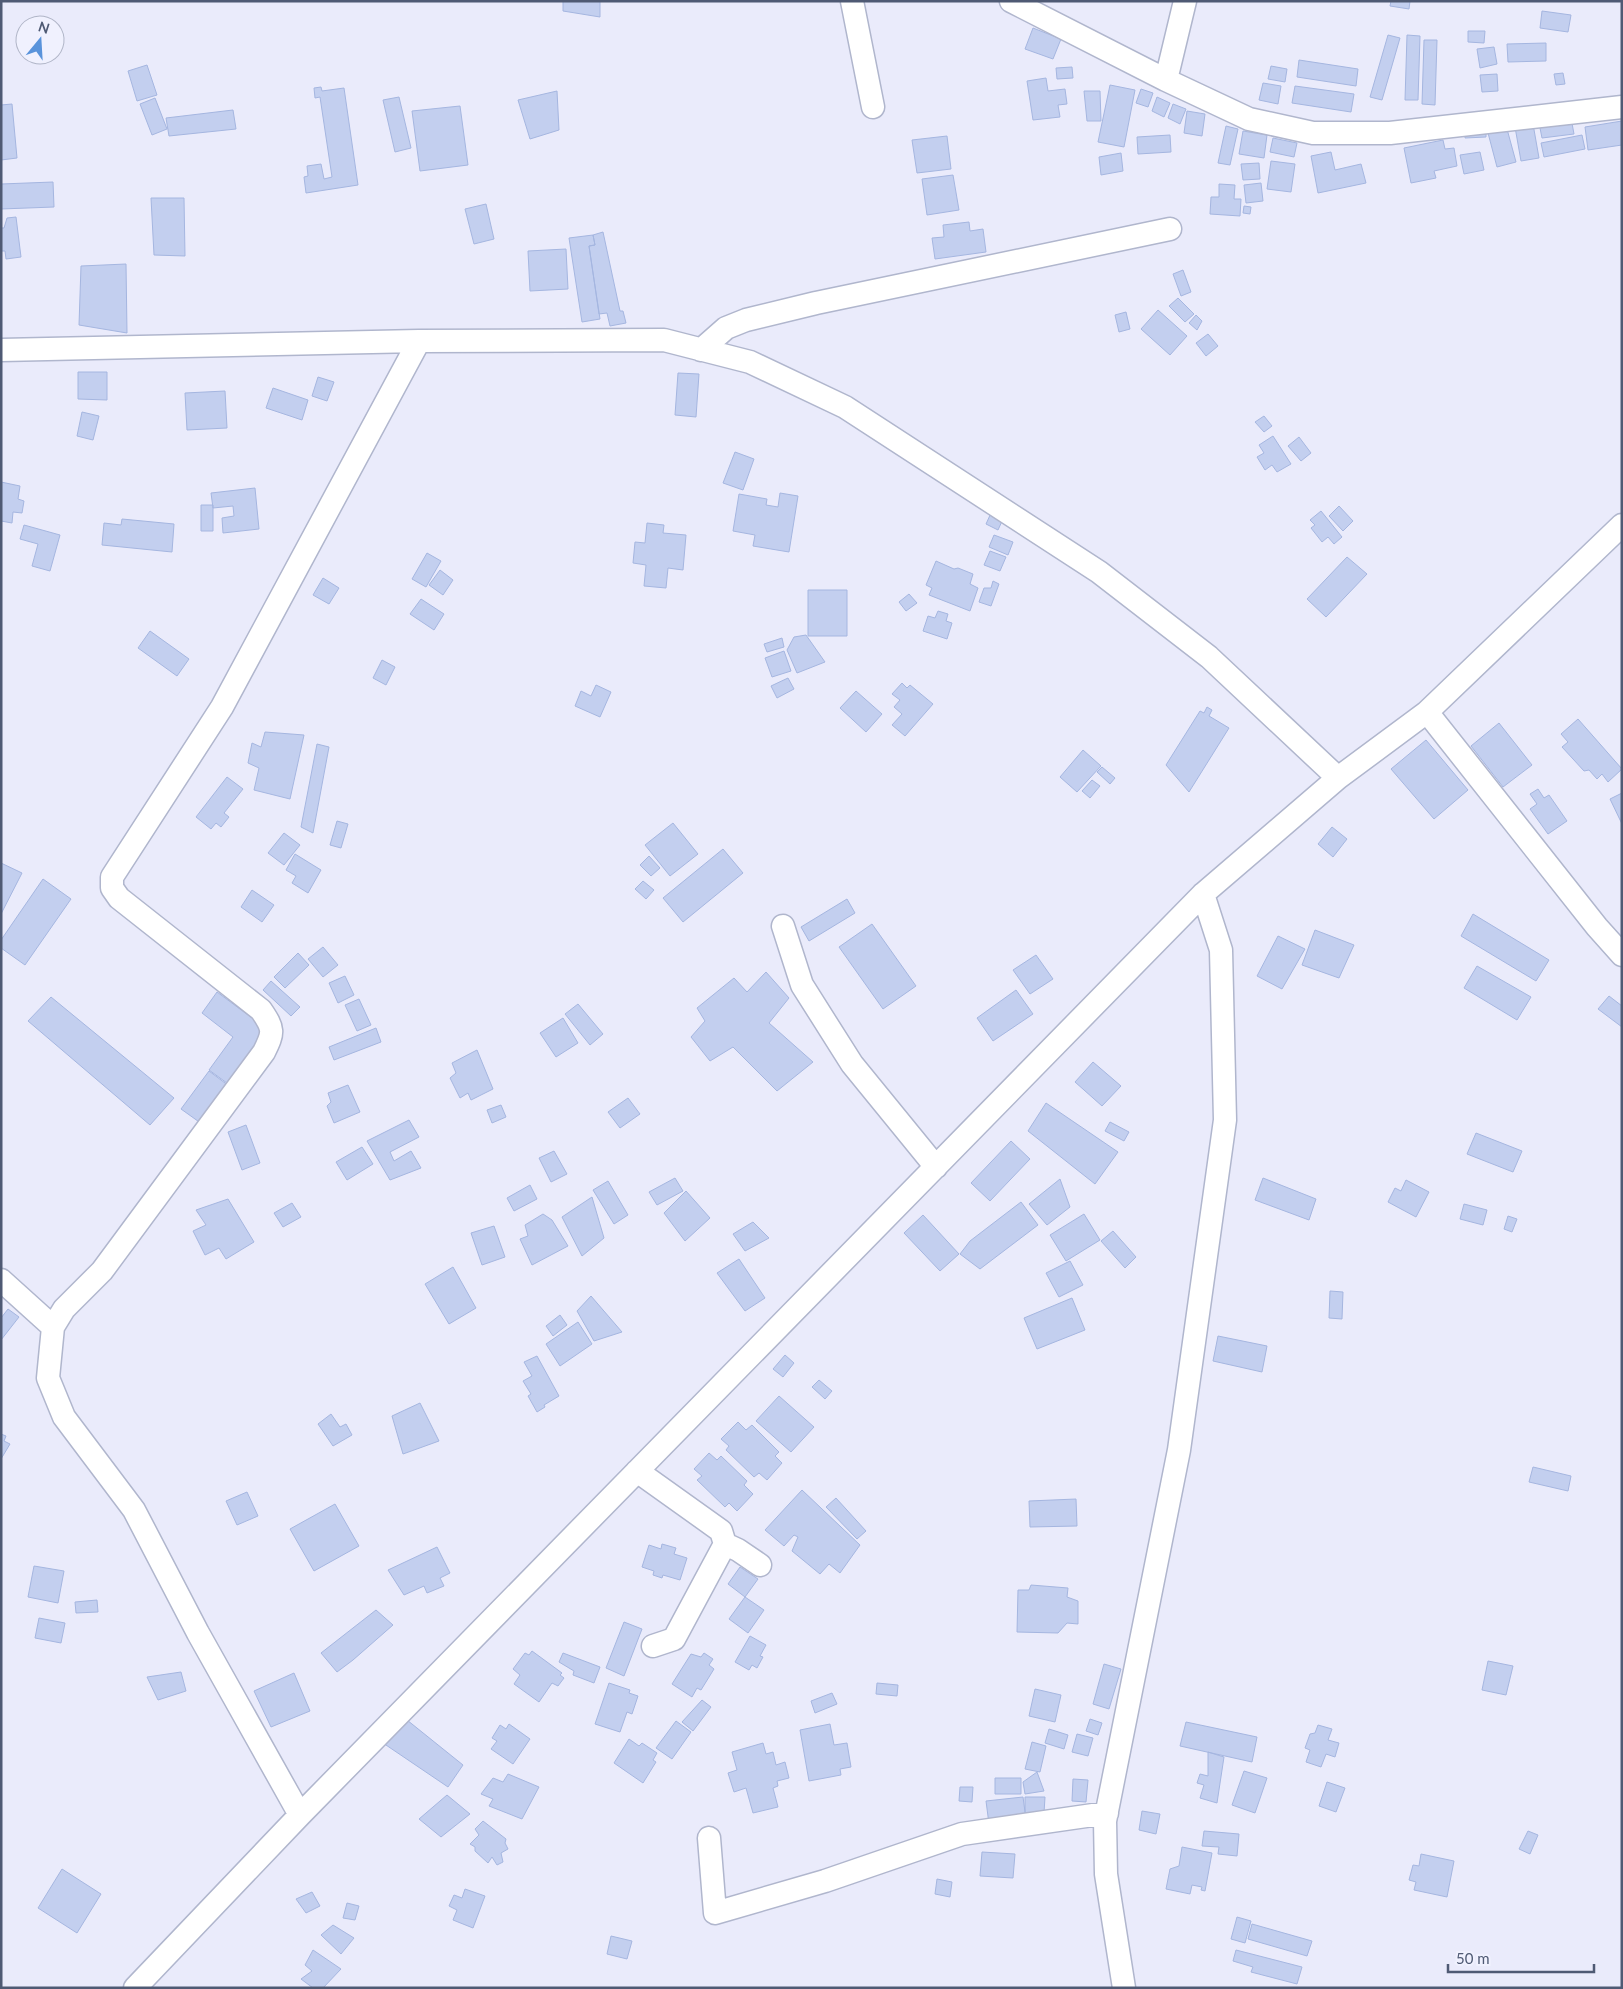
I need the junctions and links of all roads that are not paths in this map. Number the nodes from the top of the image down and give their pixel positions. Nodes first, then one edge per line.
1 (852, 1) edge
2 (1011, 1) edge
3 (1185, 1) edge
4 (1166, 80) junction
5 (874, 106) dead end
6 (1622, 107) edge
7 (1170, 229) dead end
8 (419, 341) junction
9 (1, 350) edge
10 (701, 350) junction
11 (1622, 525) edge
12 (1427, 712) junction
13 (1338, 778) junction
14 (1204, 894) junction
15 (783, 926) dead end
16 (1597, 927) junction
17 (1622, 929) edge
18 (1622, 955) edge
19 (936, 1167) junction
20 (1, 1280) edge
21 (53, 1327) junction
22 (637, 1471) junction
23 (725, 1544) junction
24 (760, 1565) dead end
25 (653, 1646) dead end
26 (1106, 1813) junction
27 (300, 1815) junction
28 (709, 1838) dead end
29 (134, 1988) edge
30 (1124, 1988) edge

1 - 5 street
2 - 4 street
3 - 4 street
4 - 6 street
7 - 10 street
8 - 9 street
8 - 10 street
8 - 21 street
10 - 13 street
11 - 12 street
12 - 13 street
12 - 16 street
13 - 14 street
14 - 19 street
14 - 26 street
15 - 19 street
16 - 17 street
16 - 18 street
19 - 22 street
20 - 21 street
21 - 27 street
22 - 23 street
22 - 27 street
23 - 24 street
23 - 25 street
26 - 28 street
26 - 30 street
27 - 29 street

